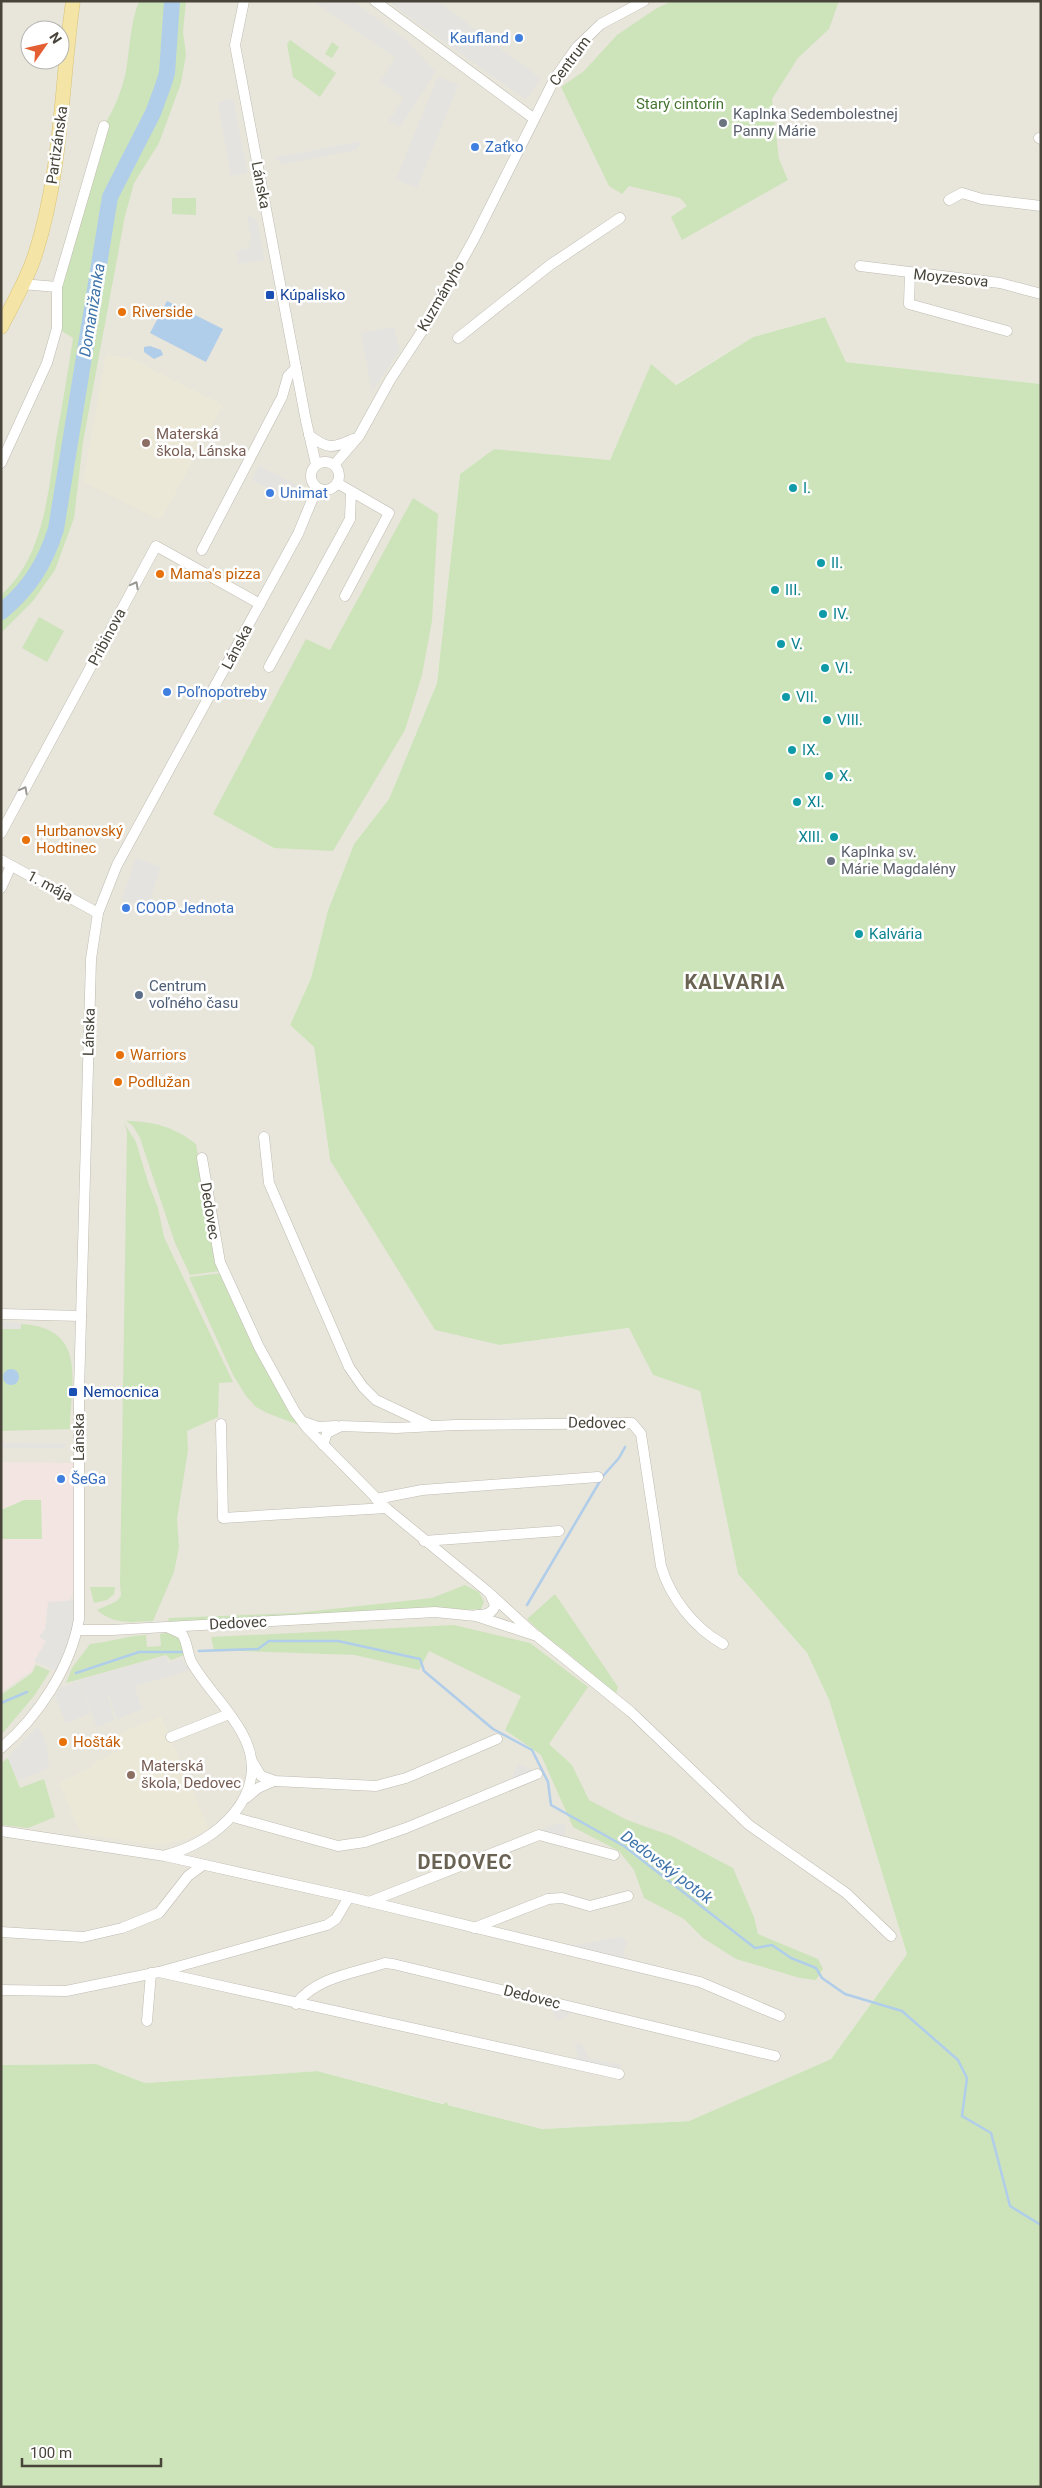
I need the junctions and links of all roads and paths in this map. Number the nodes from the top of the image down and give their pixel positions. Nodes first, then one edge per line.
1 (244, 1) edge
2 (375, 1) edge
3 (644, 1) edge
4 (73, 2) edge
5 (533, 118) junction
6 (104, 126) dead end
7 (949, 200) dead end
8 (1041, 206) edge
9 (620, 218) dead end
10 (860, 266) dead end
11 (910, 273) junction
12 (22, 284) junction
13 (56, 287) junction
14 (1041, 294) edge
15 (1, 327) edge
16 (1007, 331) dead end
17 (458, 338) dead end
18 (296, 368) junction
19 (309, 435) junction
20 (359, 436) junction
21 (1, 462) edge
22 (316, 464) junction
23 (334, 464) junction
24 (337, 483) junction
25 (318, 488) junction
26 (352, 492) junction
27 (202, 550) dead end
28 (344, 596) dead end
29 (260, 604) junction
30 (269, 668) dead end
31 (1, 833) edge
32 (1, 860) edge
33 (11, 866) junction
34 (1, 888) edge
35 (98, 913) junction
36 (264, 1137) dead end
37 (202, 1158) dead end
38 (1, 1314) edge
39 (81, 1316) junction
40 (295, 1412) junction
41 (221, 1424) dead end
42 (429, 1425) junction
43 (341, 1426) junction
44 (323, 1445) junction
45 (598, 1477) dead end
46 (376, 1499) junction
47 (386, 1508) junction
48 (559, 1531) dead end
49 (424, 1541) junction
50 (487, 1591) junction
51 (476, 1616) junction
52 (166, 1627) junction
53 (77, 1630) junction
54 (537, 1636) junction
55 (723, 1644) dead end
56 (229, 1714) junction
57 (171, 1737) dead end
58 (497, 1739) dead end
59 (1, 1748) edge
60 (251, 1760) junction
61 (538, 1774) dead end
62 (275, 1781) junction
63 (243, 1801) junction
64 (233, 1817) junction
65 (1, 1831) edge
66 (614, 1854) dead end
67 (165, 1856) junction
68 (203, 1865) junction
69 (628, 1896) dead end
70 (350, 1897) junction
71 (368, 1902) junction
72 (474, 1928) junction
73 (1, 1932) edge
74 (891, 1936) dead end
75 (200, 1961) junction
76 (155, 1972) junction
77 (198, 1982) junction
78 (1, 1990) edge
79 (296, 2004) junction
80 (780, 2016) dead end
81 (147, 2020) dead end
82 (776, 2056) dead end
83 (619, 2074) dead end

1 - 18 street, Lánska
2 - 5 street
3 - 5 street, Centrum
4 - 12 main road, Partizánska
5 - 20 street, Kuzmányho
6 - 13 street
7 - 8 street
9 - 17 street
10 - 11 street, Moyzesova
11 - 14 street, Moyzesova
11 - 16 street
12 - 13 street
12 - 15 main road, Partizánska
13 - 21 street
18 - 19 street, Lánska
18 - 27 street
19 - 20 street
19 - 22 street, Lánska
20 - 23 street, Kuzmányho
22 - 23 street
22 - 25 street
23 - 24 street
24 - 25 street
24 - 26 street
25 - 29 street, Lánska
26 - 28 street
26 - 30 street
31 -> 29 street, Pribinova
29 - 35 street, Lánska
32 - 33 street, 1. mája
33 - 34 street
33 - 35 street, 1. mája
35 - 39 street, Lánska
36 - 42 street
37 - 40 street, Dedovec
38 - 39 street
39 - 53 street, Lánska
40 - 43 street, Dedovec
40 - 44 street, Dedovec
41 - 47 street
42 - 43 street, Dedovec
42 - 55 street, Dedovec
43 - 44 street
44 - 46 street, Dedovec
45 - 46 street
46 - 47 street, Dedovec
47 - 49 street, Dedovec
48 - 49 street
49 - 50 street, Dedovec
50 - 51 street
50 - 54 street, Dedovec
51 - 52 street, Dedovec
51 - 54 street, Dedovec
52 - 53 street, Dedovec
52 - 56 street
53 - 59 street
54 - 74 street, Dedovec
56 - 57 street
56 - 60 street
58 - 62 street
60 - 62 street
60 - 63 street
61 - 64 street
62 - 63 street
63 - 64 street
64 - 67 street
65 - 67 street
66 - 71 street
67 - 68 street
68 - 70 street
68 - 73 street
69 - 72 street
70 - 71 street
70 - 75 street
71 - 72 street
72 - 80 street
75 - 76 street
75 - 77 street
76 - 77 street
76 - 78 street
76 - 81 street
77 - 79 street
79 - 82 street, Dedovec
79 - 83 street

